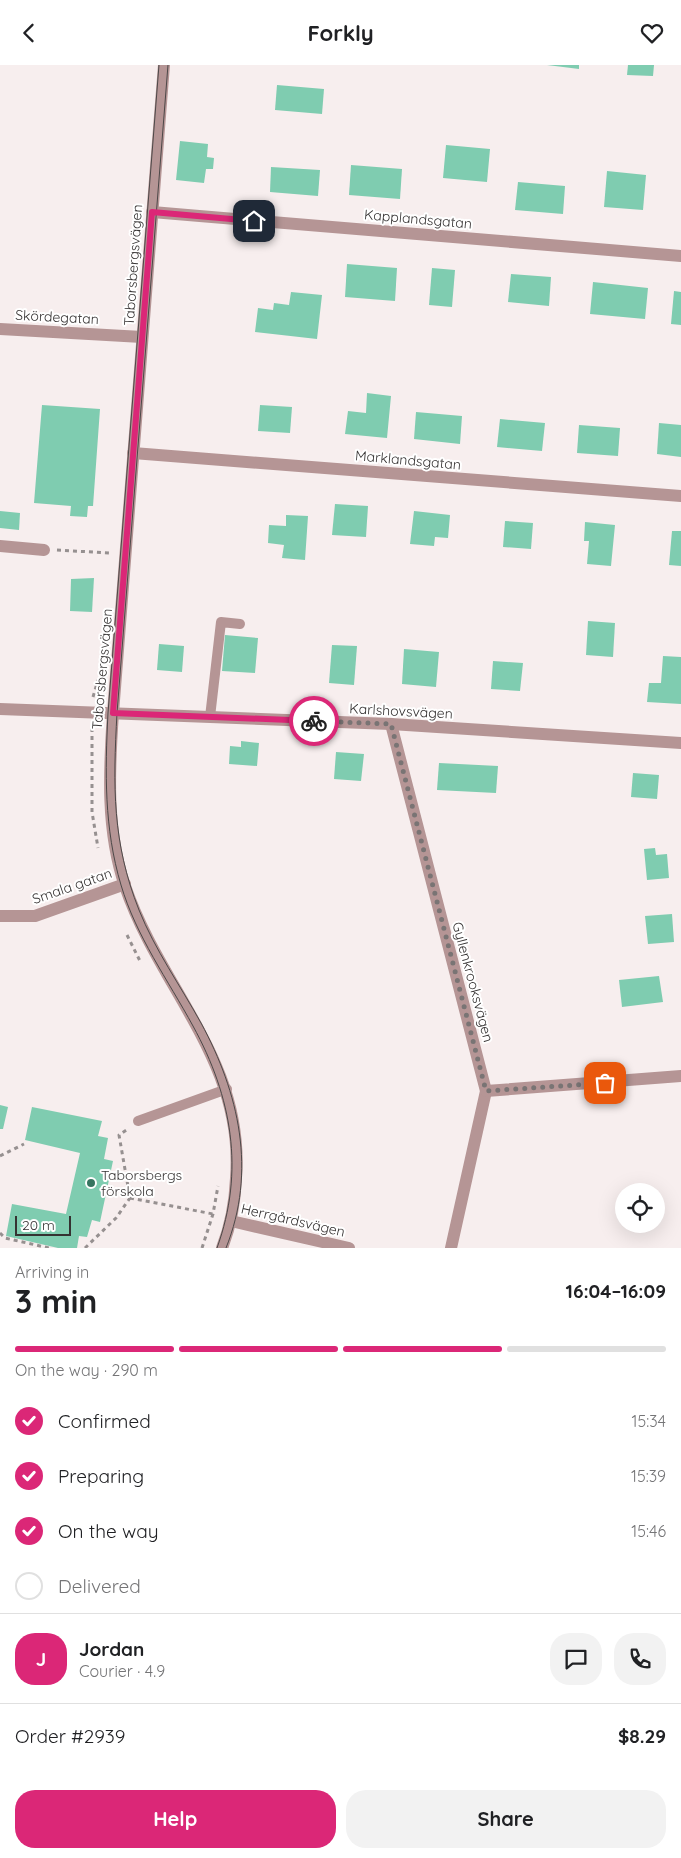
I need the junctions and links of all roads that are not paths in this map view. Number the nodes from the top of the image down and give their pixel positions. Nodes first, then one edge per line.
1 (164, 65) edge
2 (152, 212) junction
3 (681, 256) edge
4 (0, 329) edge
5 (142, 337) junction
6 (133, 453) junction
7 (681, 496) edge
8 (0, 546) edge
9 (44, 550) road end
10 (240, 624) dead end
11 (0, 709) edge
12 (113, 713) junction
13 (210, 717) junction
14 (391, 724) junction
15 (681, 743) edge
16 (125, 884) junction
17 (0, 916) edge
18 (681, 1076) edge
19 (227, 1089) junction
20 (486, 1091) junction
21 (138, 1121) road end
22 (231, 1221) junction
23 (222, 1248) edge
24 (349, 1248) edge
25 (451, 1248) edge

1 - 2 street, Taborsbergsvägen
2 - 3 street, Kapplandsgatan
2 - 5 street, Taborsbergsvägen
4 - 5 street, Skördegatan
5 - 6 street, Taborsbergsvägen
6 - 7 street, Marklandsgatan
6 - 12 street, Taborsbergsvägen
8 - 9 street
10 - 13 lane
11 - 12 street, Karlshovsvägen
12 - 13 street, Karlshovsvägen
12 - 16 street, Taborsbergsvägen
13 - 14 street, Karlshovsvägen
14 - 15 street, Karlshovsvägen
14 - 20 street, Gyllenkrooksvägen
16 - 17 street, Smala gatan
16 - 19 street, Taborsbergsvägen
18 - 20 street
19 - 21 lane
19 - 22 street, Taborsbergsvägen
20 - 25 street, Gyllenkrooksvägen
22 - 23 street, Taborsbergsvägen
22 - 24 street, Herrgårdsvägen

